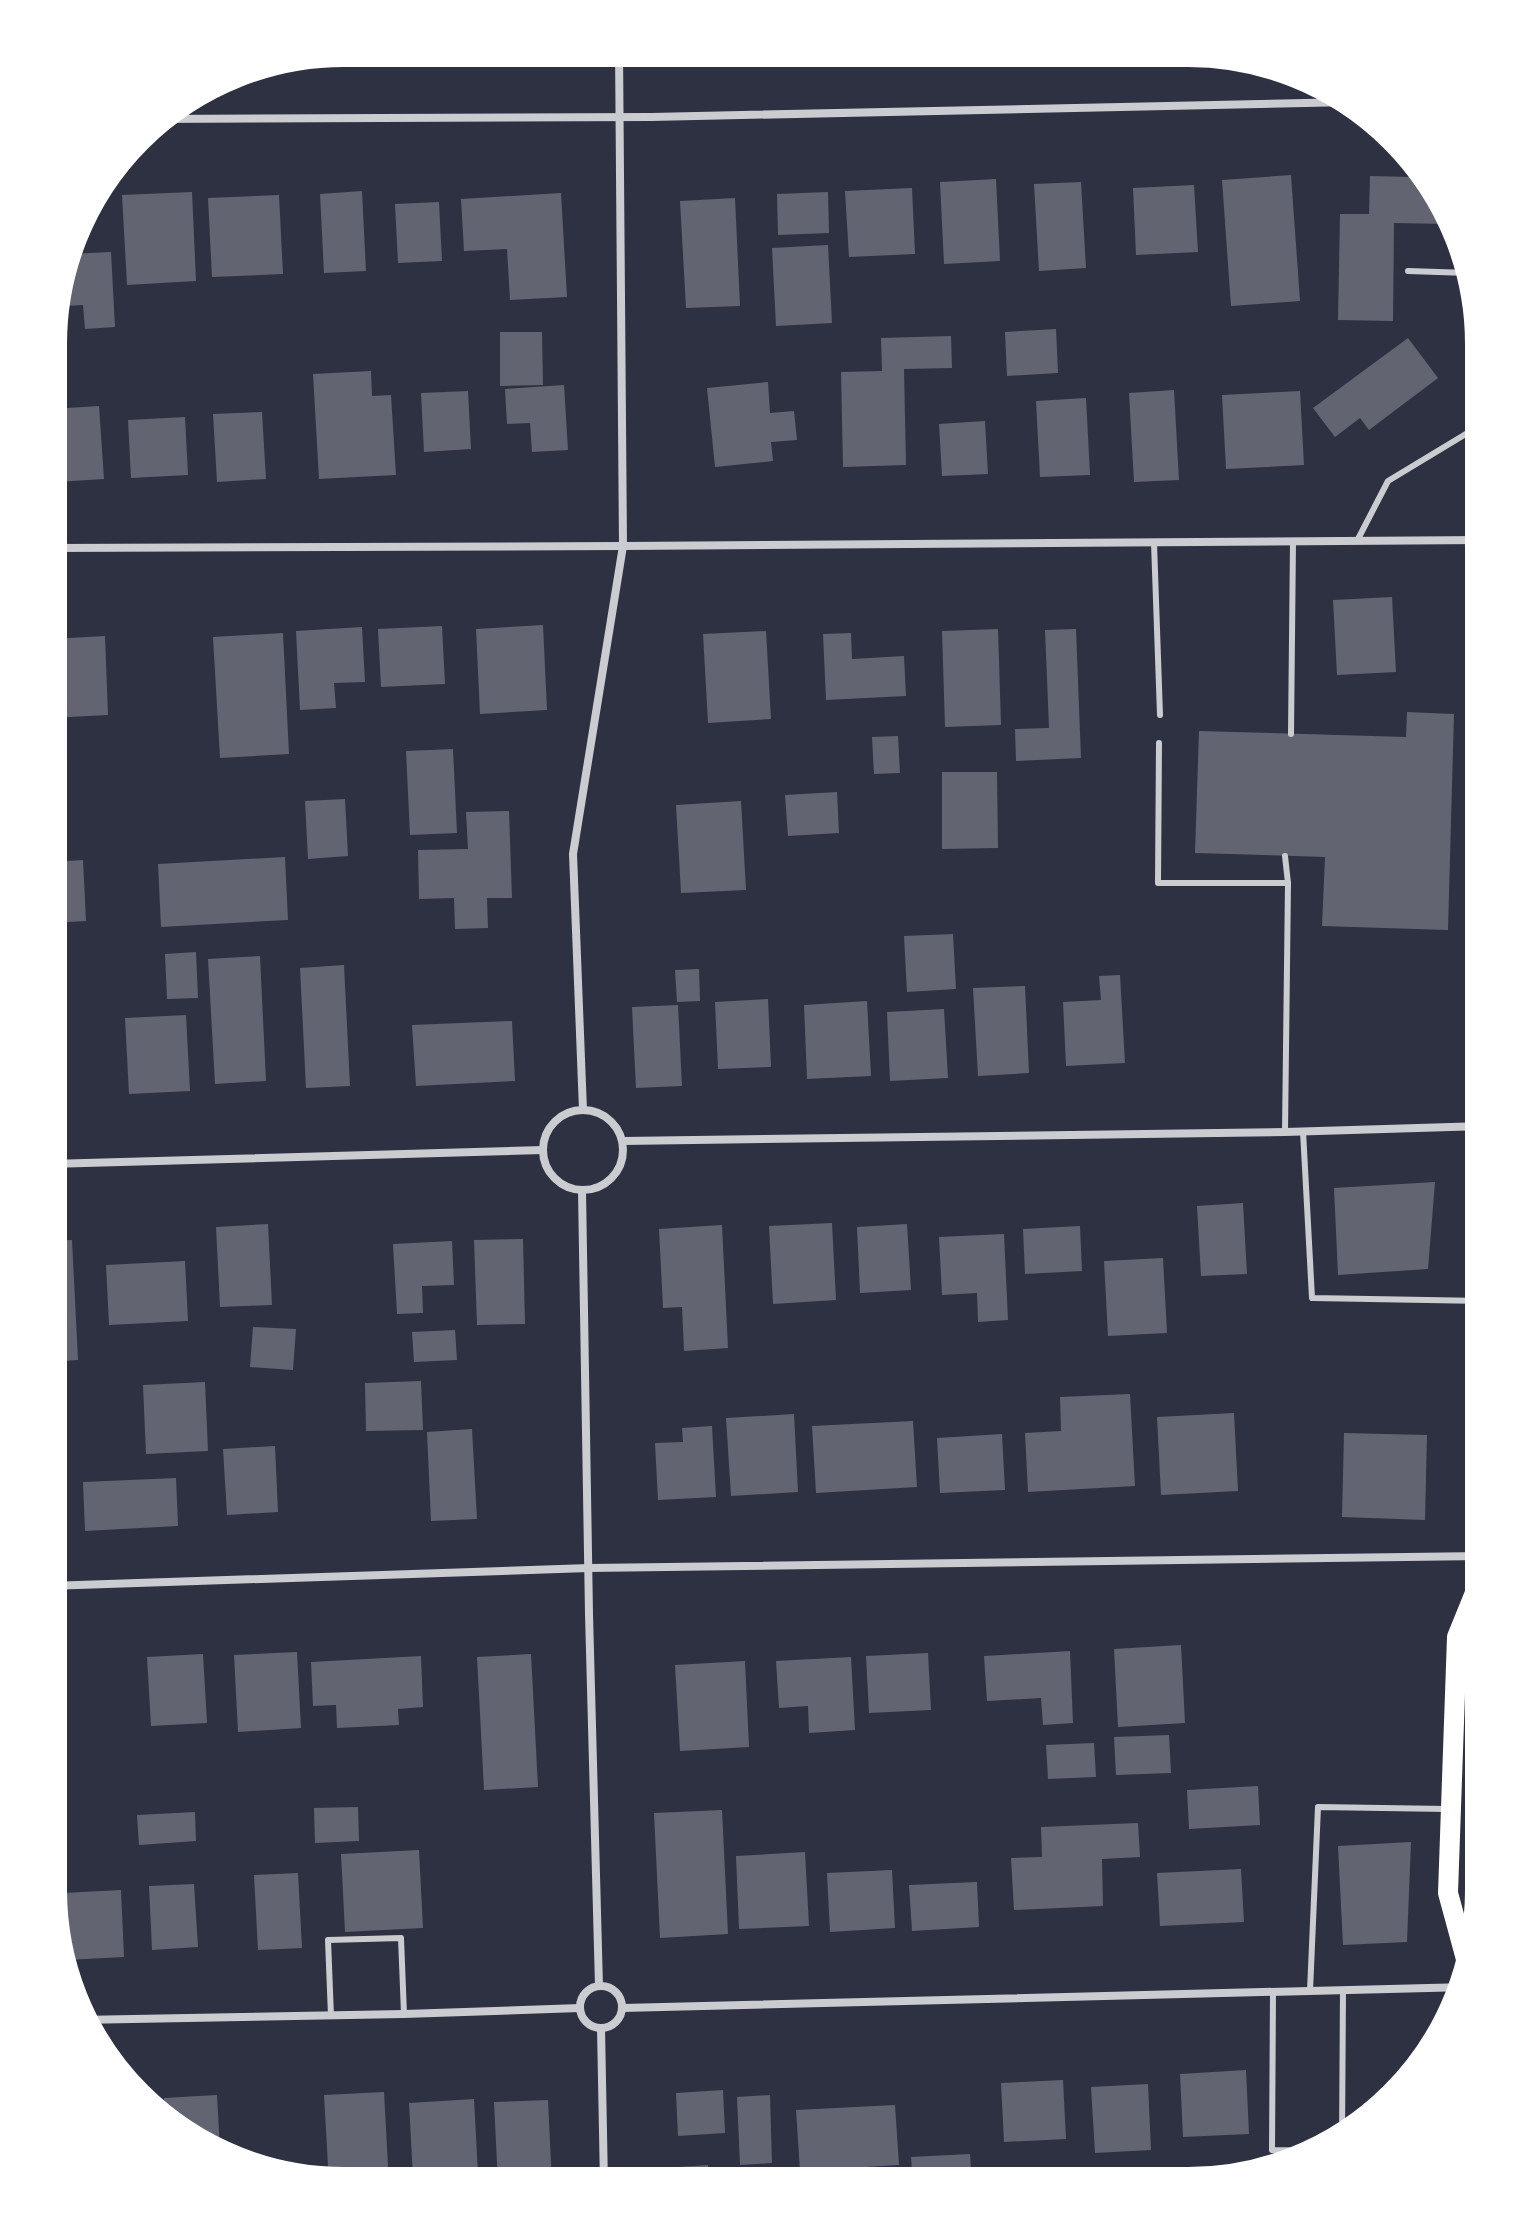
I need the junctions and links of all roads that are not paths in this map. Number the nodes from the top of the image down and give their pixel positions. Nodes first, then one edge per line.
1 (619, 63) edge
2 (1333, 102) edge
3 (620, 117) junction
4 (173, 119) edge
5 (1408, 271) dead end
6 (1460, 273) edge
7 (1470, 431) edge
8 (1470, 540) edge
9 (1293, 541) junction
10 (1357, 541) junction
11 (1154, 543) junction
12 (623, 546) junction
13 (62, 548) edge
14 (1160, 715) dead end
15 (1291, 734) dead end
16 (1159, 743) dead end
17 (1285, 856) dead end
18 (1288, 883) junction
19 (583, 1110) junction
20 (1470, 1126) edge
21 (1303, 1131) junction
22 (1285, 1132) junction
23 (623, 1141) junction
24 (543, 1150) junction
25 (62, 1164) edge
26 (582, 1190) junction
27 (1469, 1301) edge
28 (1469, 1556) edge
29 (589, 1568) junction
30 (62, 1586) edge
31 (1469, 1607) edge
32 (1450, 1809) junction
33 (1464, 1950) edge
34 (599, 1986) junction
35 (1453, 1987) edge
36 (1343, 1990) junction
37 (1310, 1991) junction
38 (1273, 1992) junction
39 (580, 2008) junction
40 (622, 2008) junction
41 (404, 2014) junction
42 (331, 2016) junction
43 (94, 2020) edge
44 (601, 2028) junction
45 (1342, 2127) edge
46 (1297, 2150) edge
47 (604, 2172) edge

1 - 3 street
2 - 3 street
3 - 4 street
3 - 12 street
5 - 6 lane
7 - 10 lane
8 - 10 street
9 - 10 street
9 - 11 street
9 - 15 lane
11 - 12 street
11 - 14 lane
12 - 13 street
12 - 19 street
16 - 18 lane
17 - 18 lane
18 - 22 lane
19 - 23 street
19 - 24 street
20 - 21 street
21 - 22 street
21 - 27 lane
22 - 23 street
23 - 26 street
24 - 25 street
24 - 26 street
26 - 29 street
28 - 29 street
29 - 30 street
29 - 34 street
31 - 32 main road
32 - 33 main road
32 - 37 lane
34 - 39 street
34 - 40 street
35 - 36 street
36 - 37 street
36 - 45 lane
37 - 38 street
38 - 40 street
38 - 46 lane
39 - 41 street
39 - 44 street
40 - 44 street
41 - 42 street
41 - 42 lane
42 - 43 street
44 - 47 street

